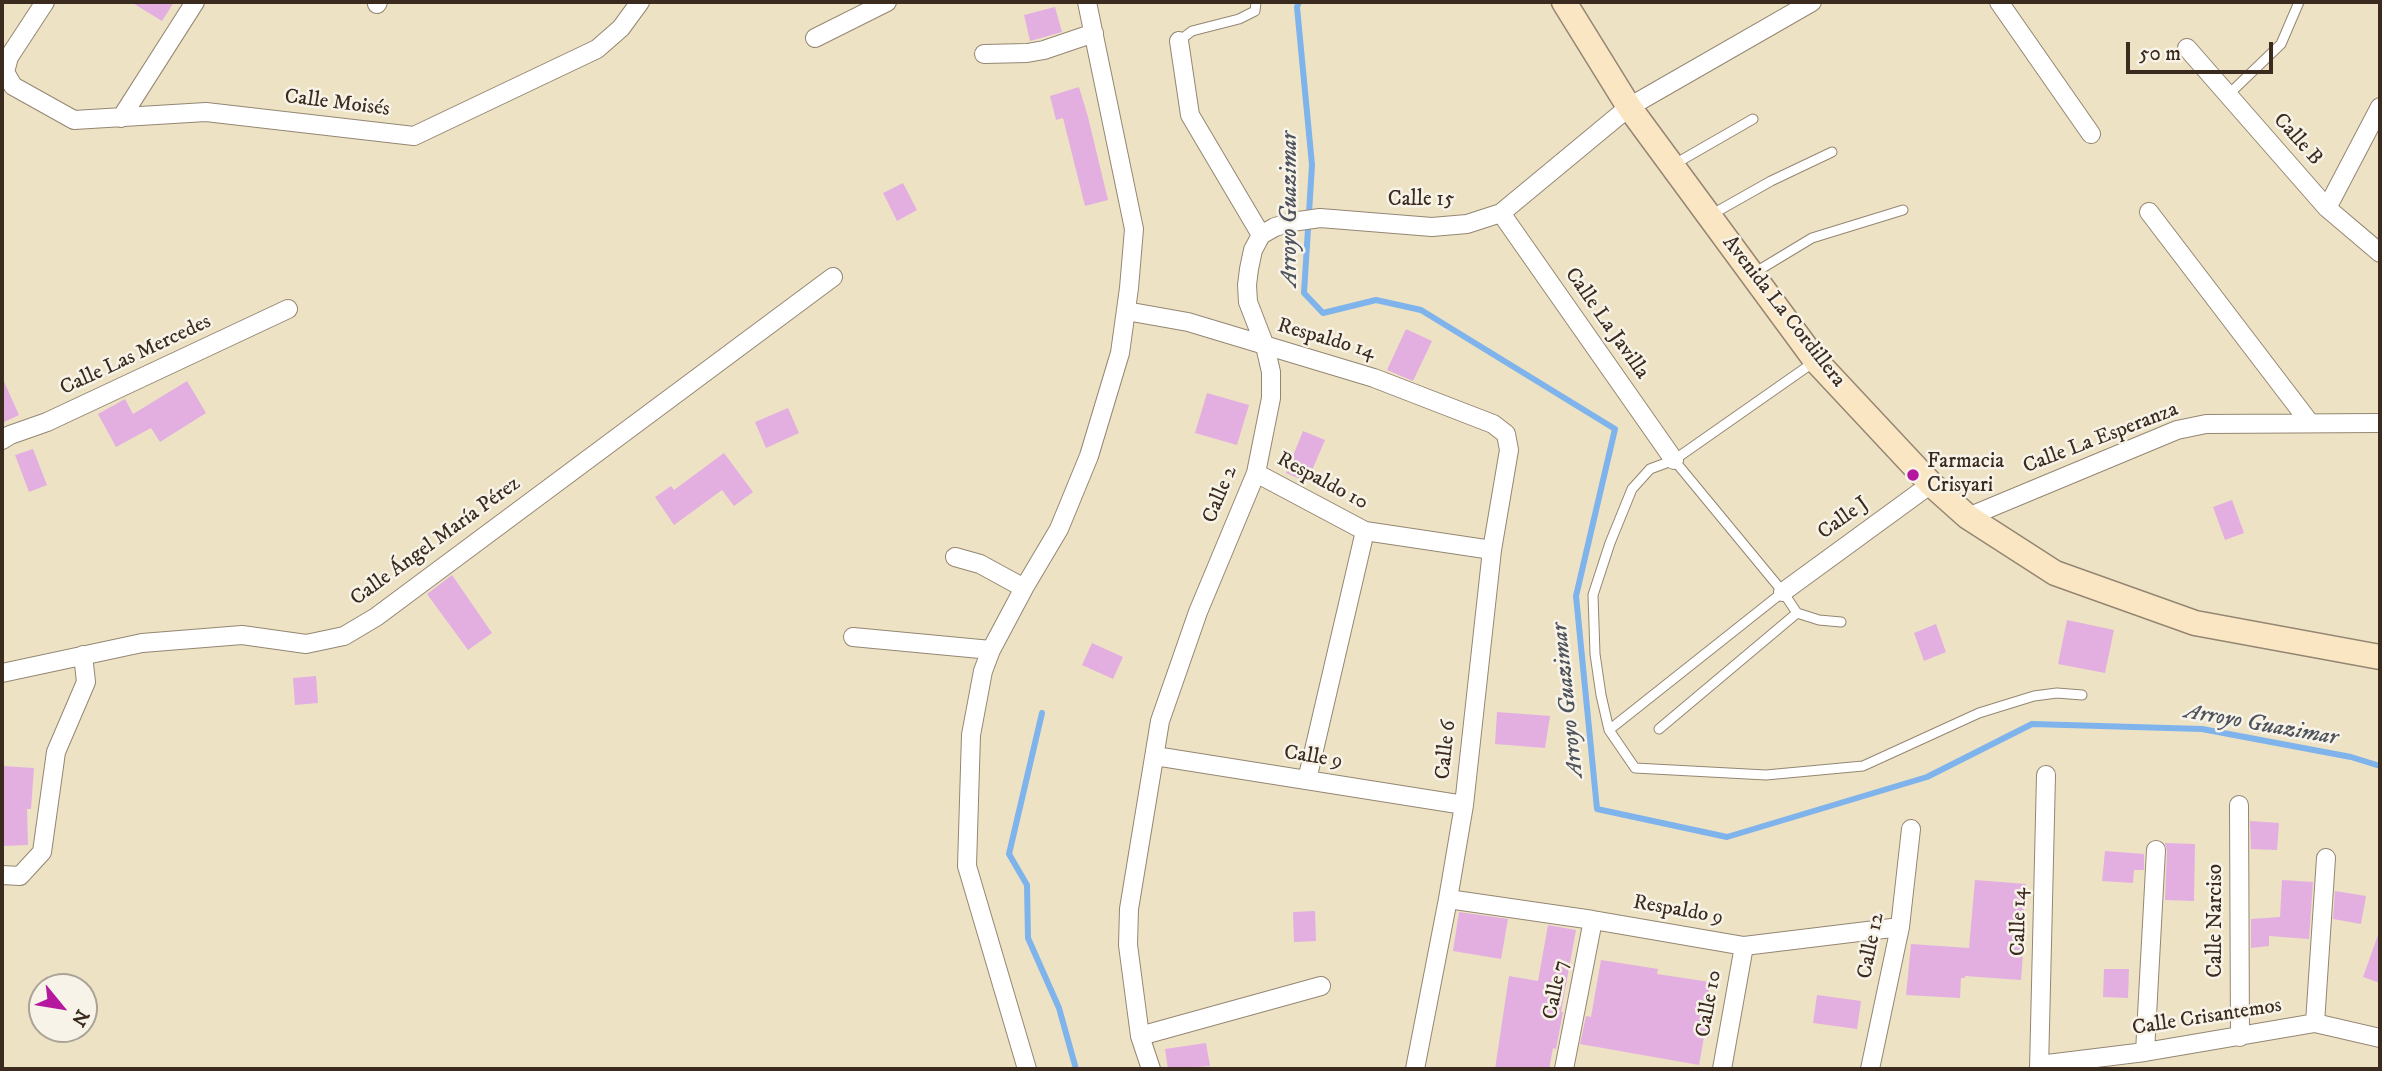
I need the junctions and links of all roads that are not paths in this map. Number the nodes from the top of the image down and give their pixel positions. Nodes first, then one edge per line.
1 (45, 2) edge
2 (195, 2) edge
3 (887, 2) edge
4 (1087, 2) edge
5 (1256, 2) edge
6 (1564, 2) edge
7 (1812, 2) edge
8 (1999, 2) edge
9 (2299, 2) edge
10 (638, 3) edge
11 (1094, 33) junction
12 (815, 38) dead end
13 (1179, 41) joint
14 (2187, 48) dead end
15 (984, 54) dead end
16 (2227, 96) junction
17 (1629, 107) junction
18 (2380, 107) edge
19 (121, 118) junction
20 (1753, 119) dead end
21 (2091, 134) dead end
22 (1832, 152) dead end
23 (1673, 166) junction
24 (2327, 208) junction
25 (1903, 210) dead end
26 (2149, 212) dead end
27 (1502, 213) junction
28 (1709, 216) junction
29 (1261, 235) junction
30 (2380, 253) edge
31 (1752, 274) junction
32 (833, 277) dead end
33 (288, 309) dead end
34 (1126, 311) junction
35 (1265, 346) junction
36 (1816, 361) junction
37 (2380, 423) edge
38 (2310, 424) junction
39 (1506, 434) joint
40 (2, 440) edge
41 (1674, 460) junction
42 (1256, 472) junction
43 (1931, 484) junction
44 (1968, 517) junction
45 (1365, 531) junction
46 (1492, 550) junction
47 (955, 557) dead end
48 (1024, 588) junction
49 (1783, 592) junction
50 (1797, 613) junction
51 (1842, 622) dead end
52 (853, 637) dead end
53 (991, 650) junction
54 (83, 655) junction
55 (2380, 657) edge
56 (2, 673) edge
57 (2082, 695) dead end
58 (1659, 729) dead end
59 (1609, 730) junction
60 (1155, 756) junction
61 (2046, 775) dead end
62 (1307, 780) junction
63 (1464, 805) junction
64 (2239, 805) dead end
65 (1911, 830) dead end
66 (2156, 850) dead end
67 (2326, 858) dead end
68 (2, 875) edge
69 (1448, 899) junction
70 (1593, 920) junction
71 (1900, 927) junction
72 (1744, 946) junction
73 (1321, 986) dead end
74 (2315, 1023) junction
75 (1140, 1036) junction
76 (2240, 1037) junction
77 (2380, 1038) edge
78 (2145, 1052) junction
79 (2039, 1067) edge
80 (1027, 1069) edge
81 (1151, 1069) edge
82 (1415, 1069) edge
83 (1564, 1069) edge
84 (1722, 1069) edge
85 (1870, 1069) edge

1 - 19 street, Calle Moisés
2 - 19 street
3 - 12 street
4 - 11 street
5 - 13 lane
6 - 17 main road, Avenida La Cordillera
7 - 17 street, Calle 15
8 - 21 street
9 - 16 lane
10 - 19 street, Calle Moisés
11 - 15 street
11 - 34 street
13 - 29 street
14 - 16 street, Calle B
16 - 24 street, Calle B
17 - 23 main road, Avenida La Cordillera
17 - 27 street, Calle 15
18 - 24 street
20 - 23 lane
22 - 28 lane
23 - 28 main road, Avenida La Cordillera
24 - 30 street, Calle B
25 - 31 lane
26 - 38 street
27 - 29 street, Calle 15
27 - 41 street, Calle La Javilla
28 - 31 main road, Avenida La Cordillera
29 - 35 street, Calle 2
31 - 36 main road, Avenida La Cordillera
32 - 54 street, Calle Ángel María Pérez
33 - 40 street, Calle Las Mercedes
34 - 35 street, Respaldo 14
34 - 48 street
35 - 39 street, Respaldo 14
35 - 42 street, Calle 2
36 - 41 lane
36 - 43 main road, Avenida La Cordillera
37 - 38 street, Calle La Esperanza
38 - 44 street, Calle La Esperanza
39 - 46 street, Calle 6
41 - 49 lane
41 - 59 lane
42 - 45 street, Respaldo 10
42 - 60 street, Calle 2
43 - 44 main road, Avenida La Cordillera
43 - 49 street, Calle J
44 - 55 main road, Avenida La Cordillera
45 - 46 street, Respaldo 10
45 - 62 street
46 - 63 street, Calle 6
47 - 48 street
48 - 53 street
49 - 50 lane
49 - 59 lane
50 - 51 lane
50 - 58 lane
52 - 53 street
53 - 80 street
54 - 56 street, Calle Ángel María Pérez
54 - 68 street
57 - 59 lane
60 - 62 street, Calle 9
60 - 75 street, Calle 2
61 - 79 street, Calle 14
62 - 63 street, Calle 9
63 - 69 street, Calle 6
64 - 76 street, Calle Narciso
65 - 71 street, Calle 12
66 - 78 street
67 - 74 street
69 - 70 street, Respaldo 9
69 - 82 street, Calle 6
70 - 72 street, Respaldo 9
70 - 83 street, Calle 7
71 - 72 street, Respaldo 9
71 - 85 street, Calle 12
72 - 84 street, Calle 10
73 - 75 street
74 - 76 street, Calle Crisantemos
74 - 77 street, Calle Crisantemos
75 - 81 street, Calle 2
76 - 78 street, Calle Crisantemos
78 - 79 street, Calle Crisantemos

